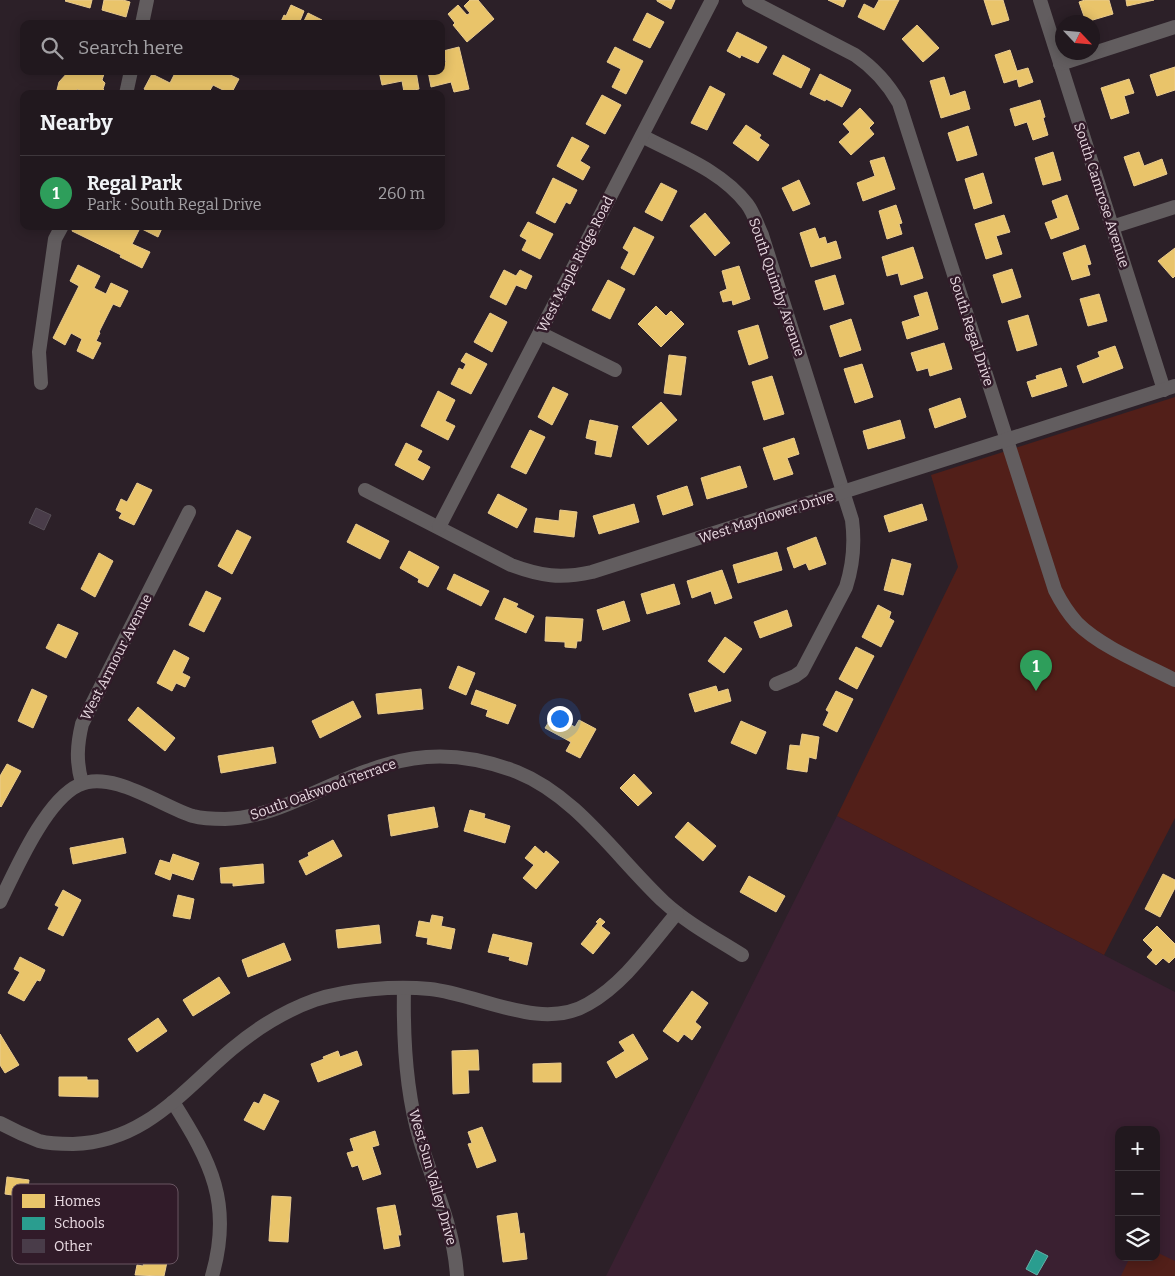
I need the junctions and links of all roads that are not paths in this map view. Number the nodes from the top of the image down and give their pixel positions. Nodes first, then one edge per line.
1 (147, 0) edge
2 (712, 0) edge
3 (749, 0) edge
4 (1040, 0) edge
5 (143, 20) edge
6 (1175, 28) edge
7 (1060, 64) junction
8 (130, 75) edge
9 (127, 90) edge
10 (642, 136) junction
11 (1175, 207) edge
12 (1112, 227) junction
13 (60, 230) edge
14 (540, 333) junction
15 (615, 370) dead end
16 (41, 383) dead end
17 (1170, 388) edge
18 (1007, 440) junction
19 (365, 490) dead end
20 (845, 492) junction
21 (189, 512) dead end
22 (439, 527) junction
23 (1175, 680) edge
24 (776, 684) dead end
25 (82, 783) junction
26 (0, 902) edge
27 (677, 913) junction
28 (742, 955) dead end
29 (404, 988) junction
30 (173, 1102) junction
31 (0, 1123) edge
32 (212, 1276) edge
33 (457, 1276) edge

1 - 5 street
2 - 10 street, West Maple Ridge Road
3 - 18 street, South Regal Drive
4 - 7 street, South Camrose Avenue
6 - 7 street
7 - 12 street, South Camrose Avenue
8 - 9 street
10 - 14 street, West Maple Ridge Road
10 - 20 street, South Quimby Avenue
11 - 12 street
12 - 17 street, South Camrose Avenue
13 - 16 street
14 - 15 street
14 - 22 street, West Maple Ridge Road
17 - 18 street, West Mayflower Drive
18 - 20 street, West Mayflower Drive
18 - 23 street, South Regal Drive
19 - 22 street, West Mayflower Drive
20 - 22 street, West Mayflower Drive
20 - 24 street, South Quimby Avenue
21 - 25 street, West Armour Avenue
25 - 26 street
25 - 27 street, South Oakwood Terrace
27 - 28 street, South Oakwood Terrace
27 - 29 street
29 - 30 street
29 - 33 street, West Sun Valley Drive
30 - 31 street
30 - 32 street

